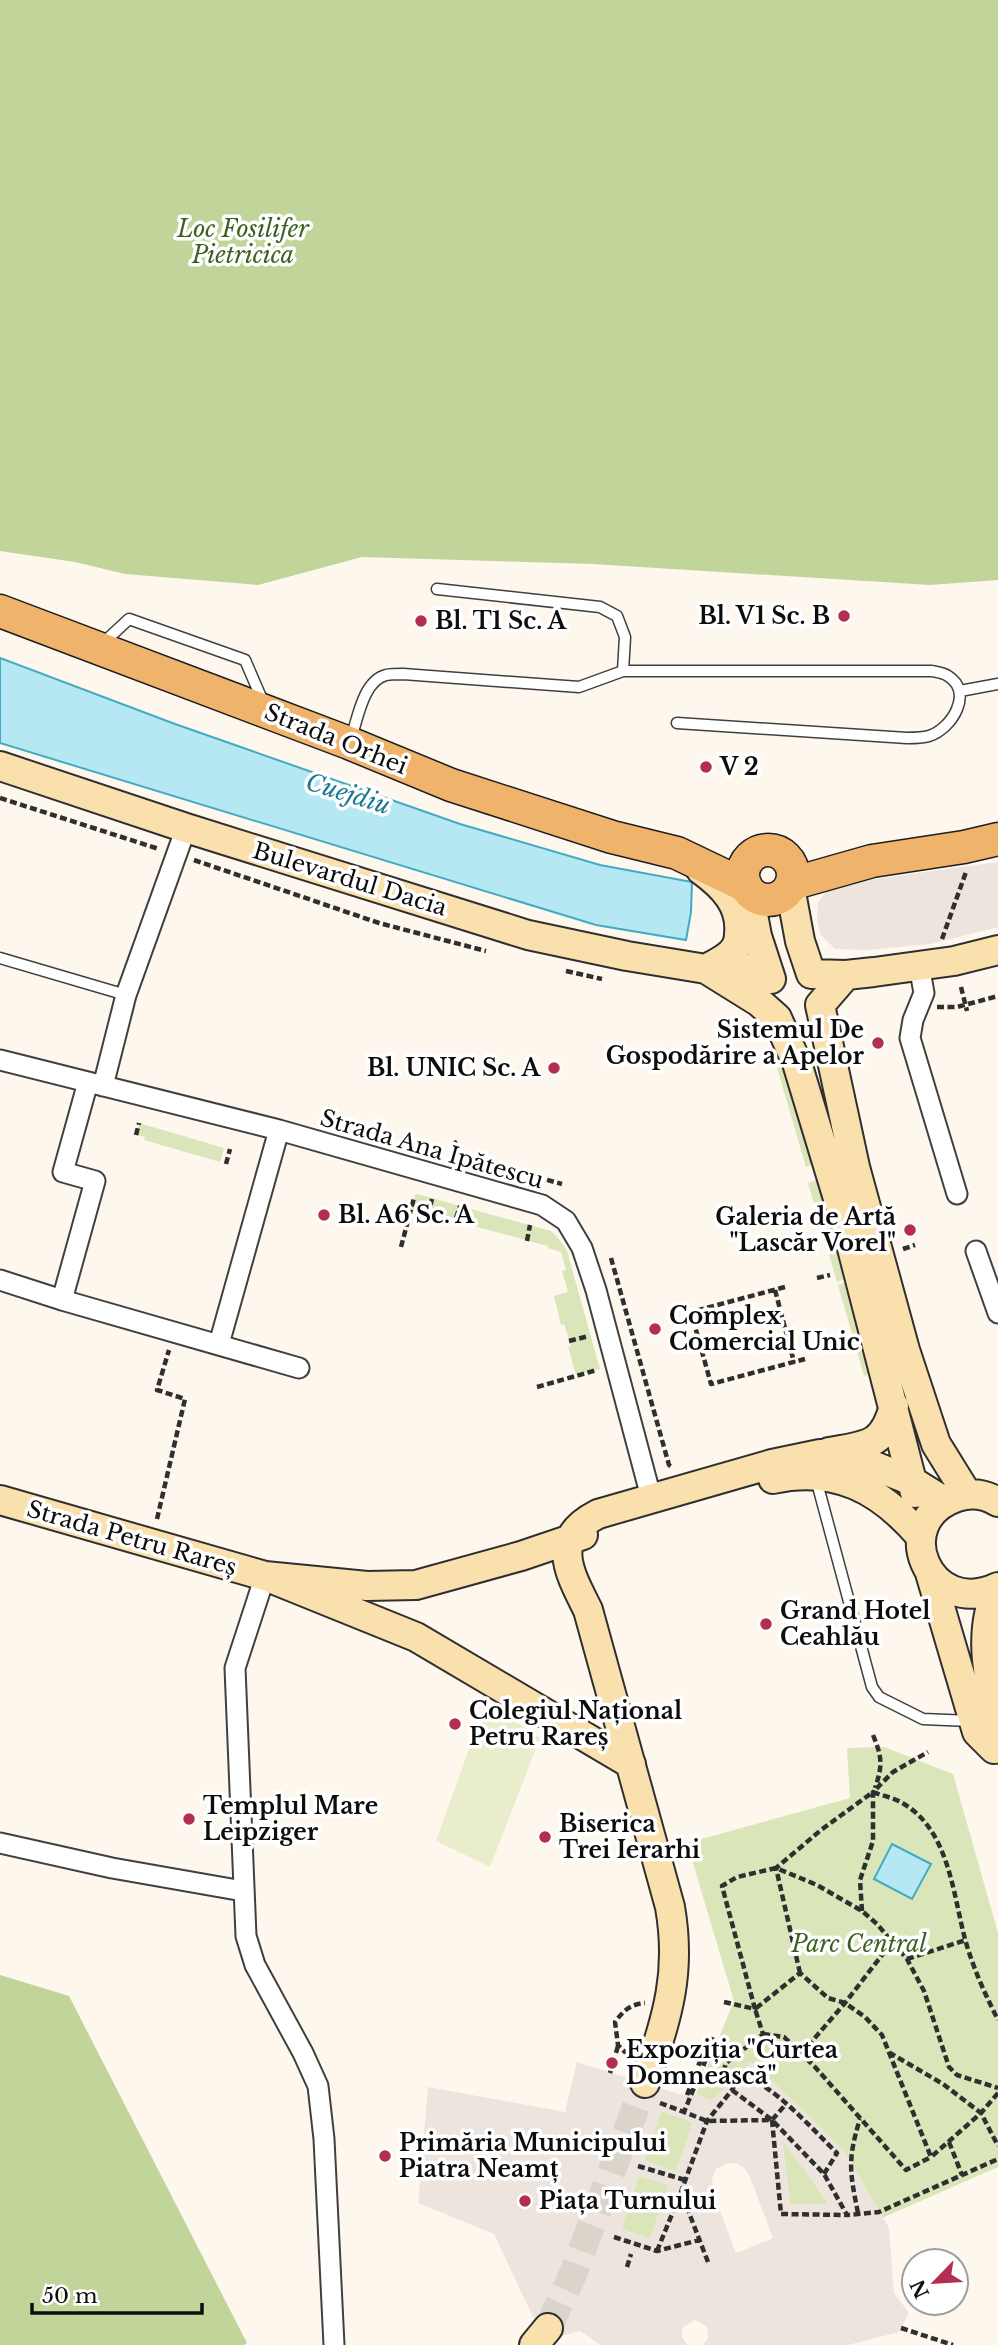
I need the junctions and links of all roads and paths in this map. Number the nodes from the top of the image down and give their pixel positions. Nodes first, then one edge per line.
1 (437, 589) dead end
2 (0, 611) edge
3 (623, 671) junction
4 (998, 684) edge
5 (960, 691) junction
6 (677, 723) dead end
7 (349, 743) junction
8 (0, 766) edge
9 (186, 828) junction
10 (986, 851) edge
11 (677, 853) junction
12 (752, 856) junction
13 (789, 876) junction
14 (747, 888) junction
15 (940, 947) dead end
16 (998, 950) edge
17 (0, 958) edge
18 (919, 965) junction
19 (706, 969) junction
20 (811, 974) junction
21 (846, 975) junction
22 (771, 979) junction
23 (961, 987) dead end
24 (125, 995) junction
25 (820, 1005) junction
26 (967, 1011) dead end
27 (777, 1018) junction
28 (0, 1060) edge
29 (96, 1084) junction
30 (139, 1123) dead end
31 (279, 1130) junction
32 (136, 1135) dead end
33 (454, 1141) dead end
34 (230, 1149) dead end
35 (226, 1164) dead end
36 (562, 1184) dead end
37 (957, 1194) dead end
38 (414, 1198) dead end
39 (432, 1199) dead end
40 (460, 1206) dead end
41 (428, 1214) dead end
42 (456, 1218) dead end
43 (530, 1225) dead end
44 (527, 1241) dead end
45 (915, 1245) dead end
46 (401, 1247) dead end
47 (899, 1250) dead end
48 (976, 1251) dead end
49 (611, 1258) dead end
50 (830, 1275) dead end
51 (817, 1278) dead end
52 (0, 1280) edge
53 (785, 1287) dead end
54 (775, 1290) junction
55 (62, 1300) junction
56 (998, 1313) edge
57 (175, 1332) junction
58 (591, 1335) dead end
59 (569, 1342) dead end
60 (219, 1344) junction
61 (850, 1346) dead end
62 (837, 1350) dead end
63 (805, 1359) dead end
64 (794, 1362) junction
65 (299, 1368) dead end
66 (600, 1369) dead end
67 (537, 1387) dead end
68 (894, 1406) junction
69 (818, 1465) junction
70 (676, 1469) dead end
71 (912, 1481) junction
72 (651, 1497) junction
73 (956, 1497) junction
74 (0, 1500) edge
75 (998, 1502) edge
76 (157, 1520) dead end
77 (603, 1528) junction
78 (922, 1531) junction
79 (570, 1539) junction
80 (521, 1556) junction
81 (570, 1573) junction
82 (930, 1573) junction
83 (265, 1576) junction
84 (998, 1588) edge
85 (588, 1611) junction
86 (873, 1735) dead end
87 (992, 1738) edge
88 (928, 1752) dead end
89 (631, 1764) junction
90 (873, 1792) junction
91 (0, 1843) edge
92 (776, 1868) junction
93 (243, 1891) junction
94 (862, 1911) junction
95 (966, 1940) junction
96 (892, 1942) junction
97 (906, 1959) junction
98 (800, 1973) junction
99 (724, 2002) dead end
100 (845, 2003) junction
101 (656, 2006) dead end
102 (755, 2009) junction
103 (998, 2020) edge
104 (763, 2034) junction
105 (618, 2045) junction
106 (890, 2053) junction
107 (801, 2054) junction
108 (610, 2073) dead end
109 (740, 2075) junction
110 (647, 2083) junction
111 (732, 2090) junction
112 (998, 2090) edge
113 (687, 2095) dead end
114 (786, 2104) junction
115 (684, 2112) junction
116 (981, 2113) junction
117 (860, 2118) junction
118 (772, 2120) junction
119 (707, 2121) junction
120 (949, 2142) junction
121 (998, 2146) edge
122 (931, 2157) junction
123 (998, 2160) edge
124 (638, 2165) dead end
125 (824, 2174) junction
126 (962, 2175) junction
127 (685, 2180) junction
128 (681, 2192) junction
129 (858, 2214) junction
130 (847, 2215) junction
131 (614, 2236) dead end
132 (699, 2240) junction
133 (657, 2251) junction
134 (631, 2254) dead end
135 (708, 2262) dead end
136 (627, 2267) dead end
137 (901, 2328) dead end
138 (334, 2345) edge
139 (953, 2345) edge

1 - 3 lane
2 - 7 main road, Strada Orhei
3 - 5 lane
3 - 7 lane
4 - 5 lane
5 - 6 lane
7 - 11 main road, Strada Orhei
8 - 9 main road, Bulevardul Dacia
9 - 19 main road, Bulevardul Dacia
9 - 24 street
10 - 13 main road
10 - 15 path
11 - 12 main road, Strada Orhei
11 - 14 main road, Strada Orhei
11 - 19 main road
12 - 13 main road
12 - 14 main road
13 - 14 main road
13 - 20 main road
14 - 22 main road
16 - 18 main road
17 - 24 lane
18 - 21 main road
18 - 37 street
19 - 22 main road, Bulevardul Dacia
19 - 27 main road, Bulevardul Dacia
20 - 21 main road
20 - 22 main road
20 - 25 main road
21 - 25 main road
22 - 27 main road
23 - 26 path
24 - 29 street
25 - 27 main road
25 - 73 main road
27 - 68 main road
28 - 29 street, Strada Ana Ipătescu
29 - 31 street, Strada Ana Ipătescu
29 - 55 street
30 - 32 path
31 - 60 street
31 - 72 street, Strada Ana Ipătescu
33 - 36 path
34 - 35 path
38 - 46 path
39 - 41 path
40 - 42 path
43 - 44 path
45 - 47 path
48 - 56 street
49 - 70 path
50 - 51 path
52 - 55 street
53 - 54 path
54 - 64 path
54 - 64 path
55 - 57 street
57 - 60 street
57 - 76 path
58 - 59 path
60 - 65 street
61 - 62 path
63 - 64 path
66 - 67 path
68 - 69 main road
68 - 71 main road
69 - 71 main road, Strada Petru Rareș
69 - 72 main road, Strada Petru Rareș
69 - 77 main road, Strada Petru Rareș
69 - 78 main road, Strada Petru Rareș
69 - 87 lane
71 - 73 main road, Strada Petru Rareș
71 - 78 main road
72 - 79 main road, Strada Petru Rareș
73 - 75 main road, Strada Petru Rareș
73 - 78 main road
74 - 83 main road, Strada Petru Rareș
77 - 79 main road, Strada Petru Rareș
77 - 85 main road
78 - 82 main road
79 - 80 main road, Strada Petru Rareș
79 - 81 main road
80 - 81 main road
80 - 83 main road, Strada Petru Rareș
81 - 85 main road
82 - 84 main road
82 - 87 main road
83 - 89 main road, Strada Petru Rareș
83 - 93 street
84 - 87 main road
85 - 89 main road
86 - 90 path
88 - 90 path
89 - 110 main road
90 - 92 path
90 - 94 path
90 - 95 path
91 - 93 street
92 - 94 path
92 - 98 path
92 - 102 path
93 - 138 street
94 - 96 path
95 - 97 path
95 - 103 path
96 - 97 path
96 - 100 path
97 - 112 path
98 - 100 path
98 - 102 path
99 - 102 path
100 - 106 path
100 - 107 path
101 - 105 path
102 - 104 path
104 - 107 path
104 - 109 path
105 - 108 path
105 - 110 path
106 - 116 path
106 - 122 path
107 - 117 path
109 - 111 path
109 - 114 path
110 - 115 path
111 - 118 path
111 - 119 path
112 - 116 path
113 - 115 path
114 - 118 path
114 - 125 path
115 - 119 path
116 - 120 path
116 - 121 path
117 - 122 path
117 - 129 path
118 - 119 path
118 - 125 path
118 - 130 path
119 - 127 path
120 - 122 path
120 - 126 path
123 - 126 path
124 - 127 path
125 - 130 path
126 - 129 path
127 - 128 path
128 - 132 path
128 - 133 path
129 - 130 path
131 - 133 path
132 - 133 path
132 - 135 path
134 - 136 path
137 - 139 path

